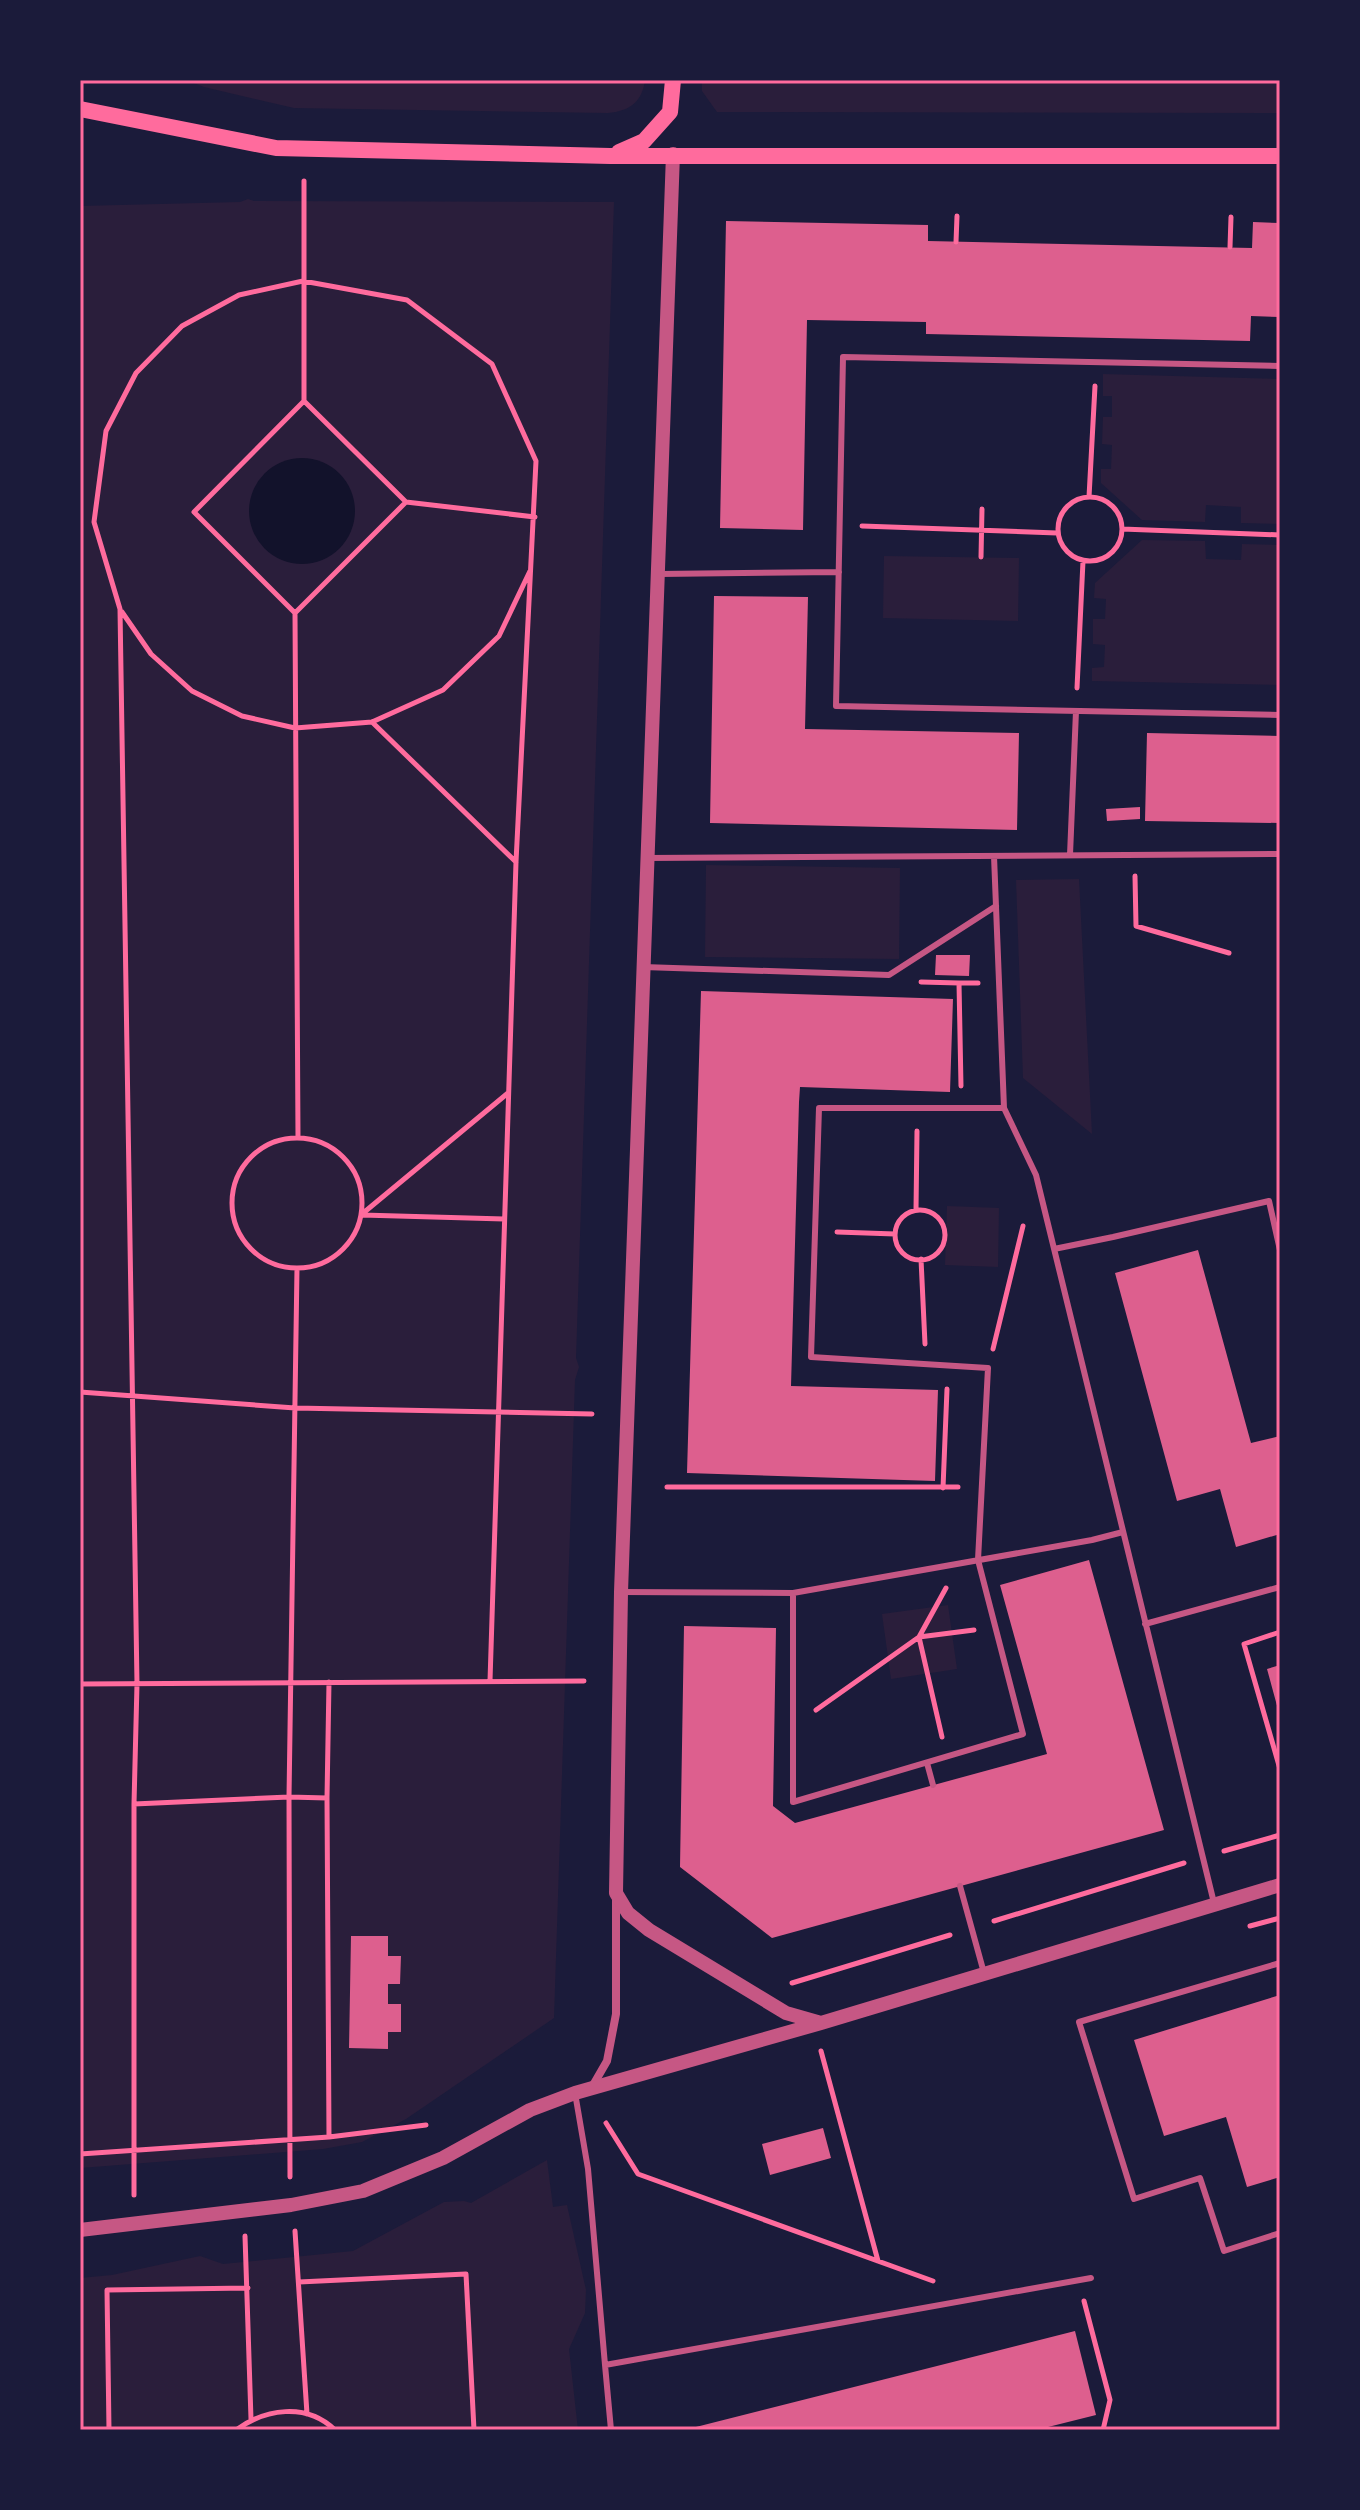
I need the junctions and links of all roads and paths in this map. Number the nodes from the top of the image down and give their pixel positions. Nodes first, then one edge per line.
1 (673, 80) edge
2 (80, 109) edge
3 (673, 154) junction
4 (610, 156) junction
5 (1280, 156) edge
6 (304, 181) dead end
7 (957, 216) dead end
8 (1231, 217) dead end
9 (956, 242) dead end
10 (1230, 247) dead end
11 (303, 281) junction
12 (1097, 362) junction
13 (1280, 366) edge
14 (304, 401) junction
15 (1089, 497) junction
16 (406, 502) junction
17 (982, 509) dead end
18 (535, 517) junction
19 (841, 525) junction
20 (1122, 529) junction
21 (981, 530) junction
22 (1057, 533) junction
23 (1280, 535) edge
24 (981, 557) dead end
25 (1083, 561) junction
26 (533, 566) junction
27 (839, 572) junction
28 (659, 574) junction
29 (120, 609) junction
30 (295, 613) junction
31 (1076, 711) junction
32 (1280, 715) edge
33 (372, 722) junction
34 (295, 728) junction
35 (1280, 854) edge
36 (1070, 855) junction
37 (1136, 855) junction
38 (994, 856) junction
39 (647, 858) junction
40 (516, 862) junction
41 (996, 906) junction
42 (1229, 953) dead end
43 (643, 967) junction
44 (889, 975) junction
45 (509, 1092) junction
46 (961, 1107) junction
47 (918, 1108) junction
48 (1004, 1108) junction
49 (298, 1137) junction
50 (1036, 1175) junction
51 (916, 1210) junction
52 (361, 1215) junction
53 (504, 1219) junction
54 (815, 1232) junction
55 (895, 1234) junction
56 (1054, 1249) junction
57 (1280, 1250) edge
58 (921, 1259) junction
59 (297, 1268) junction
60 (926, 1365) junction
61 (948, 1366) junction
62 (988, 1368) junction
63 (80, 1392) edge
64 (133, 1395) junction
65 (295, 1408) junction
66 (499, 1412) junction
67 (592, 1414) dead end
68 (667, 1487) dead end
69 (982, 1487) junction
70 (943, 1488) junction
71 (1123, 1532) junction
72 (978, 1560) junction
73 (959, 1564) junction
74 (1280, 1587) edge
75 (621, 1592) junction
76 (793, 1593) junction
77 (1145, 1624) junction
78 (995, 1627) junction
79 (1280, 1632) edge
80 (919, 1637) junction
81 (490, 1681) junction
82 (584, 1681) dead end
83 (329, 1682) junction
84 (291, 1683) junction
85 (80, 1684) edge
86 (137, 1684) junction
87 (794, 1725) junction
88 (947, 1757) junction
89 (927, 1763) junction
90 (1280, 1769) edge
91 (933, 1785) dead end
92 (289, 1797) junction
93 (327, 1798) junction
94 (134, 1804) junction
95 (1280, 1835) edge
96 (1203, 1857) junction
97 (1280, 1885) edge
98 (960, 1886) dead end
99 (616, 1893) junction
100 (1214, 1904) junction
101 (972, 1928) junction
102 (1280, 1963) edge
103 (984, 1973) junction
104 (782, 1977) dead end
105 (821, 2023) junction
106 (820, 2046) dead end
107 (592, 2088) junction
108 (575, 2093) junction
109 (599, 2112) dead end
110 (426, 2125) dead end
111 (329, 2137) junction
112 (289, 2141) junction
113 (134, 2152) junction
114 (80, 2154) edge
115 (290, 2177) dead end
116 (134, 2195) dead end
117 (294, 2228) dead end
118 (80, 2230) edge
119 (1280, 2233) edge
120 (245, 2235) dead end
121 (878, 2261) junction
122 (1091, 2278) dead end
123 (1079, 2281) junction
124 (299, 2282) junction
125 (937, 2282) dead end
126 (248, 2288) junction
127 (605, 2365) junction
128 (307, 2414) junction
129 (251, 2419) junction
130 (109, 2430) edge
131 (236, 2430) edge
132 (335, 2430) edge
133 (474, 2430) edge
134 (611, 2430) edge
135 (1103, 2430) edge

1 - 4 main road
2 - 4 main road
3 - 4 main road
3 - 5 main road
3 - 28 street
6 - 11 path
7 - 9 path
8 - 10 path
11 - 14 path
11 - 18 path
11 - 29 path
12 - 13 lane
12 - 15 path
12 - 19 lane
14 - 16 path
14 - 30 path
15 - 20 path
15 - 22 path
16 - 18 path
16 - 30 path
17 - 21 path
18 - 26 path
19 - 21 path
19 - 27 lane
20 - 23 path
20 - 25 path
21 - 22 path
21 - 24 path
22 - 25 path
25 - 31 path
26 - 33 path
26 - 40 path
27 - 28 lane
27 - 31 lane
28 - 39 street
29 - 34 path
29 - 64 path
30 - 34 path
31 - 32 lane
31 - 36 lane
33 - 34 path
33 - 40 path
34 - 49 path
35 - 37 lane
36 - 37 lane
36 - 38 lane
37 - 42 path
38 - 39 lane
38 - 41 lane
39 - 43 street
40 - 45 path
41 - 44 lane
41 - 48 lane
43 - 44 lane
43 - 75 street
44 - 46 path
45 - 52 path
45 - 53 path
46 - 47 lane
46 - 48 lane
47 - 51 path
47 - 54 lane
48 - 50 lane
49 - 52 path
49 - 59 path
50 - 56 lane
50 - 62 path
51 - 55 path
51 - 58 path
52 - 53 path
52 - 59 path
53 - 66 path
54 - 55 path
54 - 60 lane
55 - 58 path
56 - 57 lane
56 - 71 lane
58 - 60 path
59 - 65 path
60 - 61 lane
61 - 62 lane
61 - 70 path
62 - 69 lane
63 - 64 path
64 - 65 path
64 - 86 path
65 - 66 path
65 - 84 path
66 - 67 path
66 - 81 path
68 - 70 path
69 - 70 path
69 - 72 lane
71 - 72 lane
71 - 77 lane
72 - 73 lane
72 - 78 lane
73 - 76 lane
73 - 80 path
74 - 77 lane
75 - 76 lane
75 - 99 street
76 - 87 lane
77 - 96 lane
78 - 80 path
78 - 88 lane
79 - 90 path
80 - 87 path
80 - 88 path
81 - 82 path
81 - 83 path
83 - 84 path
83 - 93 path
84 - 86 path
84 - 92 path
85 - 86 path
86 - 94 path
87 - 89 lane
88 - 89 lane
89 - 91 lane
92 - 93 path
92 - 94 path
92 - 112 path
93 - 111 path
94 - 113 path
95 - 96 path
96 - 100 lane
96 - 101 path
97 - 100 street
98 - 101 lane
99 - 105 street
99 - 107 street
100 - 103 street
101 - 103 lane
101 - 104 path
102 - 119 lane
103 - 105 street
105 - 107 street
106 - 121 path
107 - 108 street
108 - 118 street
108 - 127 lane
109 - 121 path
110 - 111 path
111 - 112 path
112 - 113 path
112 - 115 path
113 - 114 path
113 - 116 path
117 - 124 path
120 - 126 path
121 - 125 path
122 - 123 lane
123 - 127 lane
123 - 135 path
124 - 128 path
124 - 133 path
126 - 129 path
126 - 130 path
127 - 134 lane
128 - 129 path
128 - 132 path
129 - 131 path

